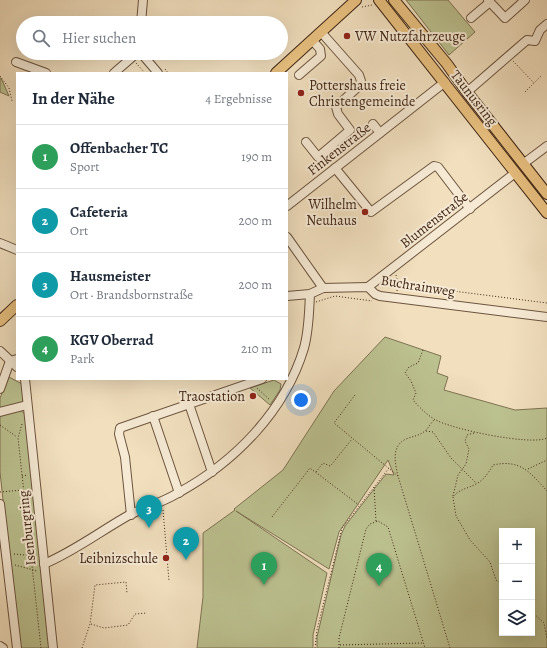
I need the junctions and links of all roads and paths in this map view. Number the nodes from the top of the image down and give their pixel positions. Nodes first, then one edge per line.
1 (143, 0) edge
2 (394, 0) edge
3 (525, 0) edge
4 (489, 1) edge
5 (358, 2) edge
6 (377, 2) edge
7 (142, 16) edge
8 (471, 18) dead end
9 (547, 24) edge
10 (321, 32) junction
11 (312, 40) junction
12 (508, 57) junction
13 (129, 60) edge
14 (147, 60) edge
15 (16, 62) dead end
16 (43, 72) edge
17 (115, 72) edge
18 (157, 72) edge
19 (277, 72) edge
20 (299, 75) dead end
21 (542, 75) dead end
22 (0, 76) edge
23 (445, 82) junction
24 (534, 83) junction
25 (467, 92) junction
26 (525, 92) dead end
27 (12, 102) dead end
28 (373, 124) dead end
29 (380, 133) junction
30 (306, 142) dead end
31 (547, 146) edge
32 (523, 164) junction
33 (335, 168) junction
34 (516, 173) junction
35 (547, 194) edge
36 (288, 205) edge
37 (470, 208) junction
38 (547, 213) edge
39 (288, 238) edge
40 (0, 243) edge
41 (16, 250) edge
42 (394, 268) junction
43 (398, 284) junction
44 (368, 287) junction
45 (323, 288) junction
46 (310, 294) junction
47 (288, 296) edge
48 (396, 298) junction
49 (547, 303) edge
50 (16, 307) edge
51 (547, 317) edge
52 (0, 321) edge
53 (424, 350) dead end
54 (0, 352) edge
55 (14, 360) edge
56 (296, 367) junction
57 (288, 370) edge
58 (25, 380) edge
59 (259, 380) edge
60 (251, 383) junction
61 (0, 389) edge
62 (355, 395) dead end
63 (188, 404) junction
64 (27, 405) junction
65 (276, 405) junction
66 (0, 412) edge
67 (153, 416) junction
68 (434, 419) junction
69 (0, 425) edge
70 (426, 431) junction
71 (474, 432) junction
72 (353, 438) junction
73 (547, 438) edge
74 (547, 460) edge
75 (389, 468) junction
76 (462, 470) junction
77 (527, 470) junction
78 (212, 472) junction
79 (316, 472) junction
80 (398, 476) junction
81 (476, 484) junction
82 (374, 487) junction
83 (24, 490) junction
84 (547, 491) edge
85 (0, 492) edge
86 (179, 493) junction
87 (453, 497) junction
88 (162, 501) junction
89 (0, 504) edge
90 (360, 505) junction
91 (131, 515) junction
92 (272, 517) dead end
93 (376, 521) junction
94 (31, 556) junction
95 (6, 558) edge
96 (42, 560) junction
97 (32, 570) junction
98 (41, 572) dead end
99 (169, 581) dead end
100 (499, 582) edge
101 (127, 594) dead end
102 (147, 613) dead end
103 (535, 615) edge
104 (90, 624) junction
105 (547, 639) edge
106 (423, 643) junction
107 (382, 644) junction
108 (339, 645) junction
109 (0, 646) edge
110 (15, 646) edge
111 (3, 648) edge
112 (10, 648) edge
113 (41, 648) edge
114 (54, 648) edge
115 (82, 648) edge
116 (315, 648) edge
117 (339, 648) edge
118 (382, 648) edge
119 (424, 648) edge
120 (450, 648) edge

1 - 7 street
2 - 25 main road, Taunusring
3 - 4 street
4 - 8 street
5 - 6 path
5 - 10 main road
6 - 23 main road, Taunusring
9 - 12 street
10 - 11 main road
10 - 30 street
11 - 19 main road
11 - 20 street
12 - 24 path
12 - 25 street
13 - 17 street
14 - 18 street
15 - 16 street
21 - 24 path
22 - 27 path
23 - 29 street, Finkenstraße
23 - 34 main road, Taunusring
24 - 26 path
25 - 32 main road, Taunusring
28 - 29 street
29 - 33 street, Finkenstraße
31 - 32 street
32 - 35 main road, Taunusring
33 - 36 street, Finkenstraße
33 - 37 street
34 - 37 street, Blumenstraße
34 - 38 main road, Taunusring
37 - 42 street, Blumenstraße
39 - 45 street
40 - 41 street
42 - 43 path
42 - 44 street, Blumenstraße
43 - 48 path
43 - 49 path
44 - 45 street, Buchrainweg
44 - 48 street, Buchrainweg
45 - 46 street, Buchrainweg
46 - 47 street, Buchrainweg
46 - 56 street
48 - 51 street, Buchrainweg
50 - 52 main road
53 - 68 path
54 - 55 street
55 - 61 street
56 - 57 street
56 - 65 street
58 - 64 street, Isenburgring
59 - 60 street
60 - 63 street
60 - 65 path
62 - 72 path
63 - 67 street
63 - 78 street
64 - 66 street
64 - 96 street, Isenburgring
65 - 78 street
67 - 86 street
67 - 91 street
68 - 70 path
68 - 71 path
69 - 83 path
70 - 76 path
70 - 80 path
71 - 73 path
71 - 76 path
72 - 75 path
72 - 79 path
74 - 77 path
75 - 80 path
75 - 82 path
76 - 81 path
76 - 87 path
77 - 81 path
77 - 84 path
78 - 86 street
79 - 90 path
79 - 92 path
80 - 120 path
81 - 87 path
82 - 90 path
82 - 93 path
83 - 85 path
83 - 94 path
86 - 88 street
87 - 100 path
88 - 91 street
88 - 99 path
89 - 95 street, Isenburgring
90 - 116 path
91 - 96 street
93 - 106 path
93 - 108 path
94 - 95 path
94 - 96 path
94 - 97 path
95 - 97 path
95 - 110 street, Isenburgring
96 - 114 street, Isenburgring
97 - 98 path
97 - 113 path
101 - 104 path
102 - 104 path
103 - 105 path
104 - 115 path
106 - 107 path
106 - 119 path
107 - 108 path
107 - 118 path
108 - 117 path
109 - 111 street
110 - 112 street, Isenburgring

